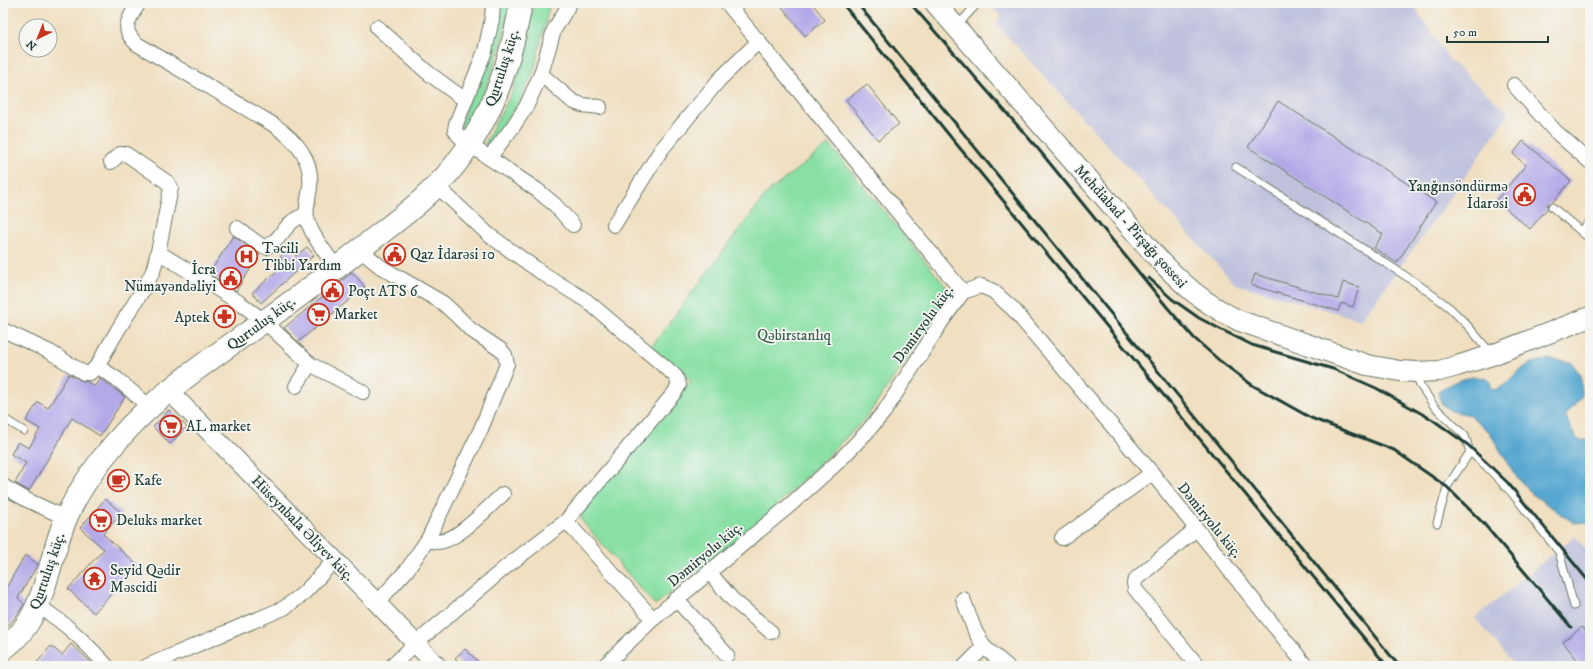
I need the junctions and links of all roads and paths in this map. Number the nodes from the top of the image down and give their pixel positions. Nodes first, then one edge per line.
1 (138, 3) edge
2 (493, 3) edge
3 (521, 3) edge
4 (570, 3) edge
5 (727, 3) edge
6 (934, 3) edge
7 (978, 3) edge
8 (377, 26) dead end
9 (956, 27) junction
10 (759, 41) junction
11 (541, 74) junction
12 (1514, 85) dead end
13 (465, 100) junction
14 (600, 107) dead end
15 (470, 145) junction
16 (490, 158) junction
17 (111, 162) dead end
18 (1590, 162) edge
19 (1236, 167) dead end
20 (437, 186) junction
21 (1552, 207) dead end
22 (306, 215) junction
23 (1590, 221) edge
24 (573, 225) dead end
25 (614, 225) dead end
26 (237, 228) dead end
27 (1581, 232) junction
28 (1590, 239) edge
29 (360, 250) junction
30 (158, 252) junction
31 (336, 268) junction
32 (963, 292) junction
33 (1590, 317) edge
34 (264, 321) junction
35 (3, 330) edge
36 (1492, 355) junction
37 (310, 364) junction
38 (98, 366) junction
39 (1416, 372) junction
40 (296, 386) dead end
41 (169, 391) junction
42 (363, 392) dead end
43 (150, 407) junction
44 (3, 418) edge
45 (24, 431) dead end
46 (1470, 452) junction
47 (1152, 474) junction
48 (3, 486) edge
49 (503, 494) dead end
50 (66, 518) junction
51 (566, 521) junction
52 (1437, 523) dead end
53 (1196, 529) junction
54 (1062, 538) dead end
55 (428, 539) junction
56 (335, 560) junction
57 (709, 572) junction
58 (963, 599) dead end
59 (676, 600) junction
60 (377, 603) junction
61 (38, 606) junction
62 (1574, 606) dead end
63 (653, 619) junction
64 (771, 632) dead end
65 (415, 644) junction
66 (984, 647) junction
67 (3, 649) edge
68 (727, 655) dead end
69 (107, 666) edge
70 (147, 666) edge
71 (392, 666) edge
72 (436, 666) edge
73 (604, 666) edge
74 (965, 666) edge
75 (1007, 666) edge
76 (1198, 666) edge
77 (1306, 666) edge

1 - 22 street
2 - 13 street
3 - 15 main road, Qurtuluş küç.
4 - 11 street
5 - 10 street
6 - 9 main road, Mehdiabad - Pirşağı şossesi
7 - 9 lane
8 - 13 street
9 - 39 main road, Mehdiabad - Pirşağı şossesi
10 - 25 street
10 - 32 street
11 - 14 street
11 - 16 street
12 - 18 street
13 - 15 street
15 - 16 street
15 - 20 main road, Qurtuluş küç.
16 - 24 street
17 - 30 street
19 - 36 lane
20 - 29 main road, Qurtuluş küç.
20 - 51 street
21 - 27 lane
22 - 26 street
22 - 31 street
23 - 27 lane
27 - 28 lane
29 - 31 main road, Qurtuluş küç.
29 - 55 street
30 - 34 street
30 - 38 street
31 - 34 main road, Qurtuluş küç.
32 - 47 street, Dəmiryolu küç.
32 - 57 street, Dəmiryolu küç.
33 - 36 main road, Mehdiabad - Pirşağı şossesi
34 - 37 street
34 - 41 main road, Qurtuluş küç.
35 - 38 street
36 - 39 main road, Mehdiabad - Pirşağı şossesi
37 - 40 street
37 - 42 street
38 - 43 street
39 - 46 lane
41 - 43 main road, Qurtuluş küç.
41 - 56 street, Hüseynbala Əliyev küç.
43 - 50 main road, Qurtuluş küç.
44 - 45 lane
46 - 52 lane
46 - 62 lane
47 - 53 street, Dəmiryolu küç.
47 - 54 street
48 - 50 street
49 - 55 street
50 - 61 main road, Qurtuluş küç.
51 - 63 street
51 - 65 street
53 - 76 street
53 - 77 street, Dəmiryolu küç.
55 - 60 street
56 - 60 street, Hüseynbala Əliyev küç.
56 - 70 street
57 - 59 street, Dəmiryolu küç.
57 - 64 street
58 - 66 street
59 - 63 street, Dəmiryolu küç.
59 - 68 street
60 - 65 street, Hüseynbala Əliyev küç.
61 - 67 main road, Qurtuluş küç.
61 - 69 street
63 - 73 street, Dəmiryolu küç.
65 - 71 street
65 - 72 street, Hüseynbala Əliyev küç.
66 - 74 street
66 - 75 street

